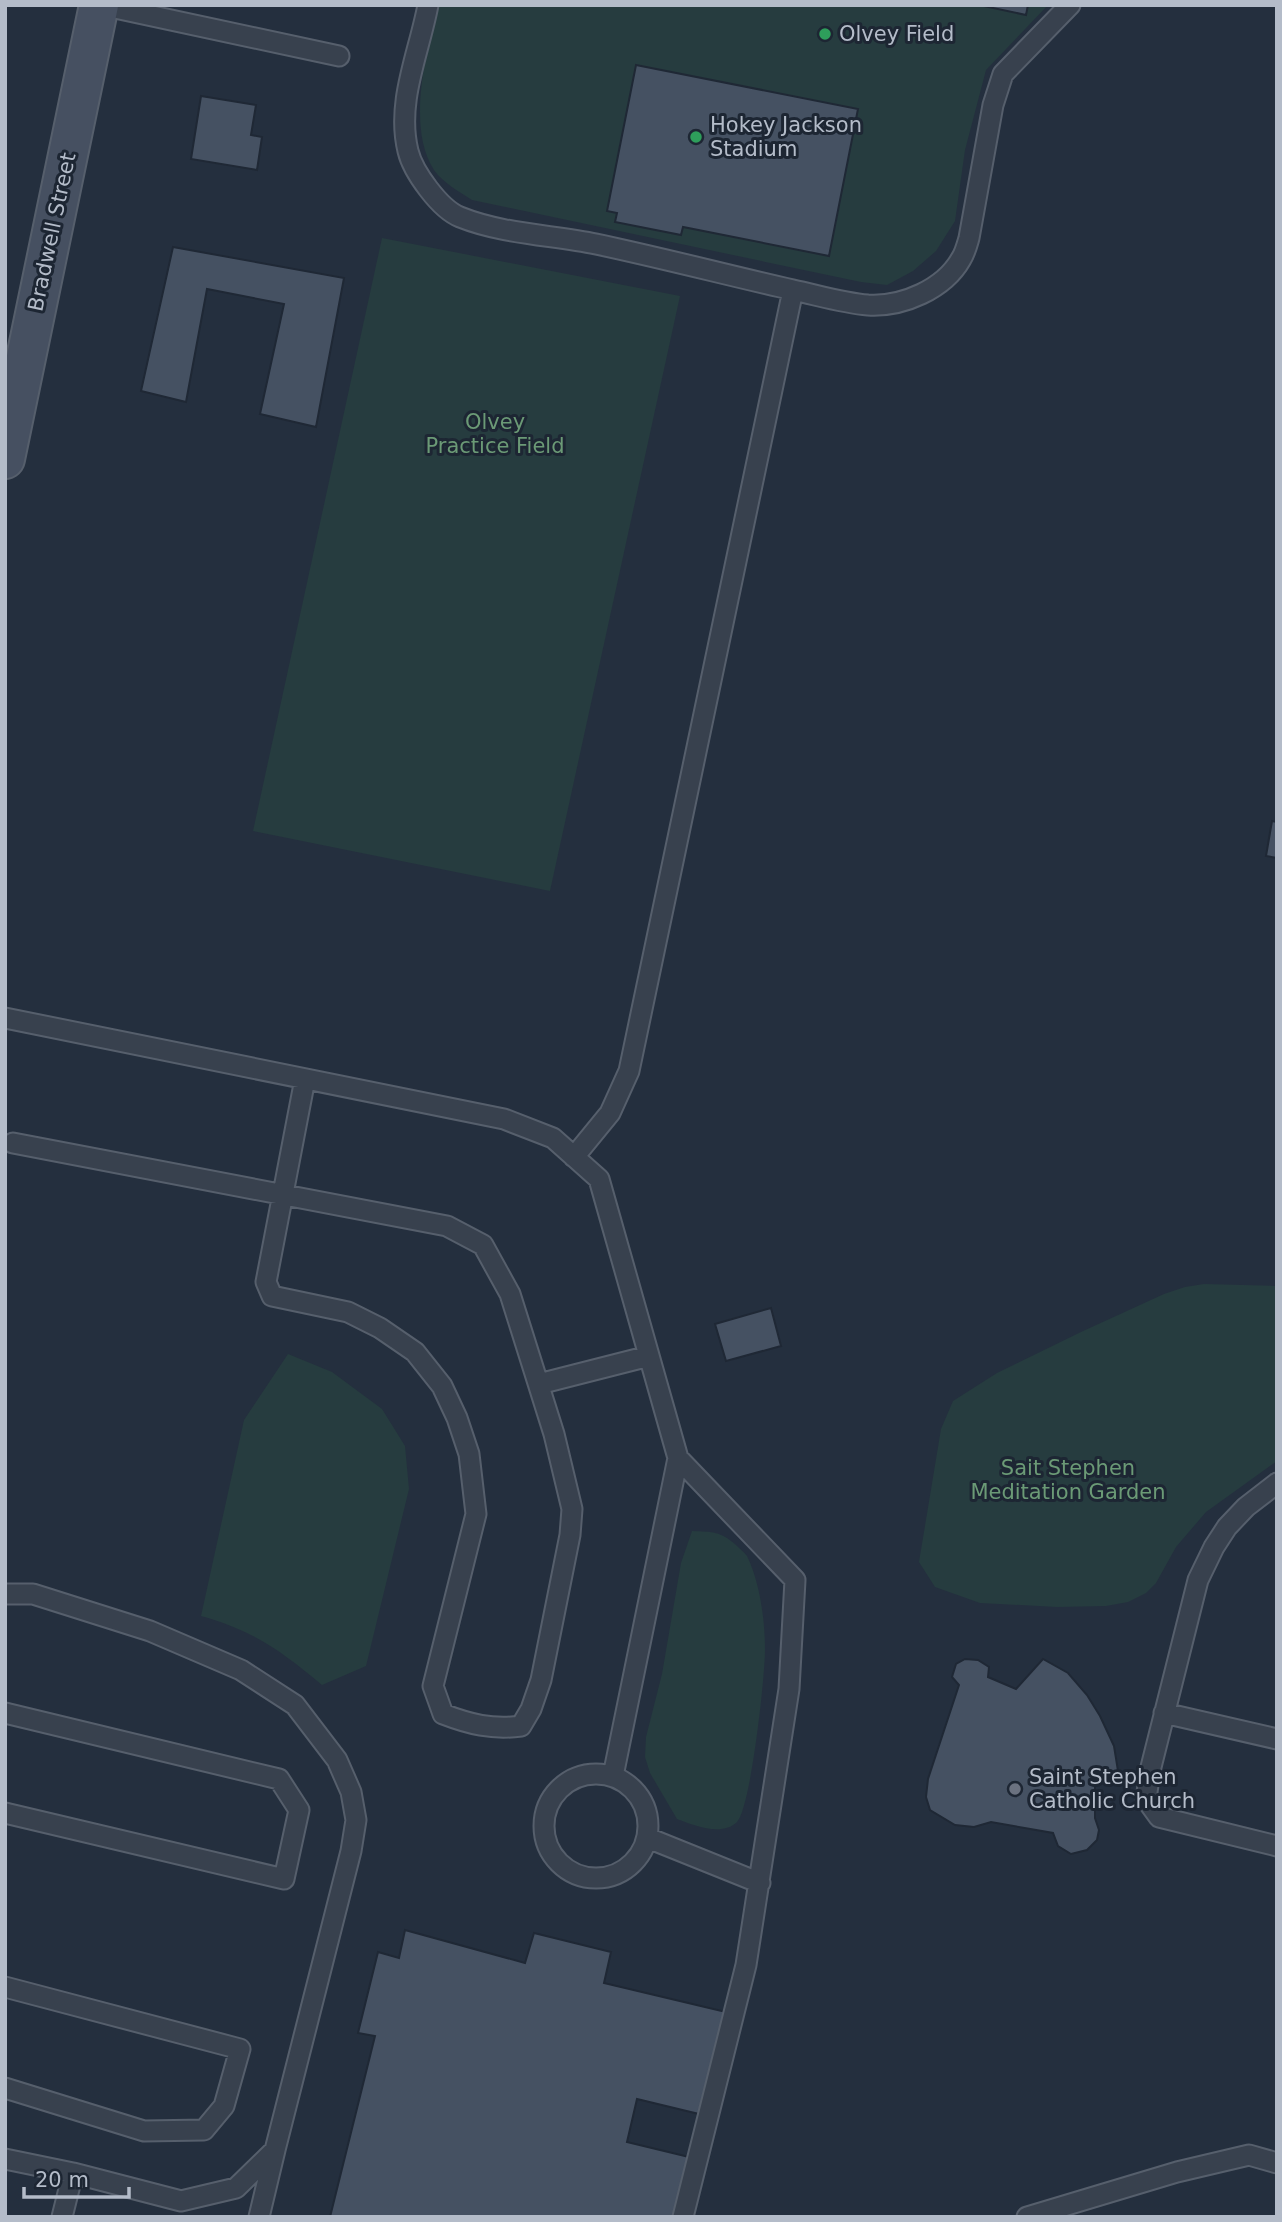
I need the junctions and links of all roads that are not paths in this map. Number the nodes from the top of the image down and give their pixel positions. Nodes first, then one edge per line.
1 (100, 5) edge
2 (428, 5) edge
3 (1070, 5) edge
4 (339, 57) dead end
5 (793, 290) junction
6 (5, 459) edge
7 (5, 1018) edge
8 (306, 1079) junction
9 (13, 1143) dead end
10 (574, 1157) junction
11 (283, 1195) junction
12 (649, 1356) junction
13 (539, 1384) junction
14 (678, 1458) junction
15 (1277, 1483) edge
16 (5, 1594) edge
17 (5, 1713) edge
18 (1164, 1713) junction
19 (1277, 1739) edge
20 (613, 1776) junction
21 (5, 1813) edge
22 (648, 1838) junction
23 (1277, 1846) edge
24 (760, 1883) junction
25 (5, 1987) edge
26 (5, 2088) edge
27 (275, 2150) junction
28 (5, 2159) edge
29 (1277, 2163) edge
30 (73, 2173) junction
31 (62, 2217) edge
32 (259, 2217) edge
33 (683, 2217) edge
34 (1027, 2217) edge

1 - 4 lane
1 - 6 street, Bradwell Street
2 - 5 lane
3 - 5 lane
5 - 10 lane
7 - 8 lane
8 - 10 lane
8 - 11 lane
9 - 11 lane
10 - 12 lane
11 - 13 lane
11 - 13 lane
12 - 13 lane
12 - 14 lane
14 - 20 lane
14 - 24 lane
15 - 18 lane
16 - 27 lane
17 - 21 lane
18 - 19 lane
18 - 23 lane
20 - 22 lane
20 - 22 lane
22 - 24 lane
24 - 33 lane
25 - 26 lane
27 - 30 lane
27 - 32 lane
28 - 30 lane
29 - 34 lane
30 - 31 lane

